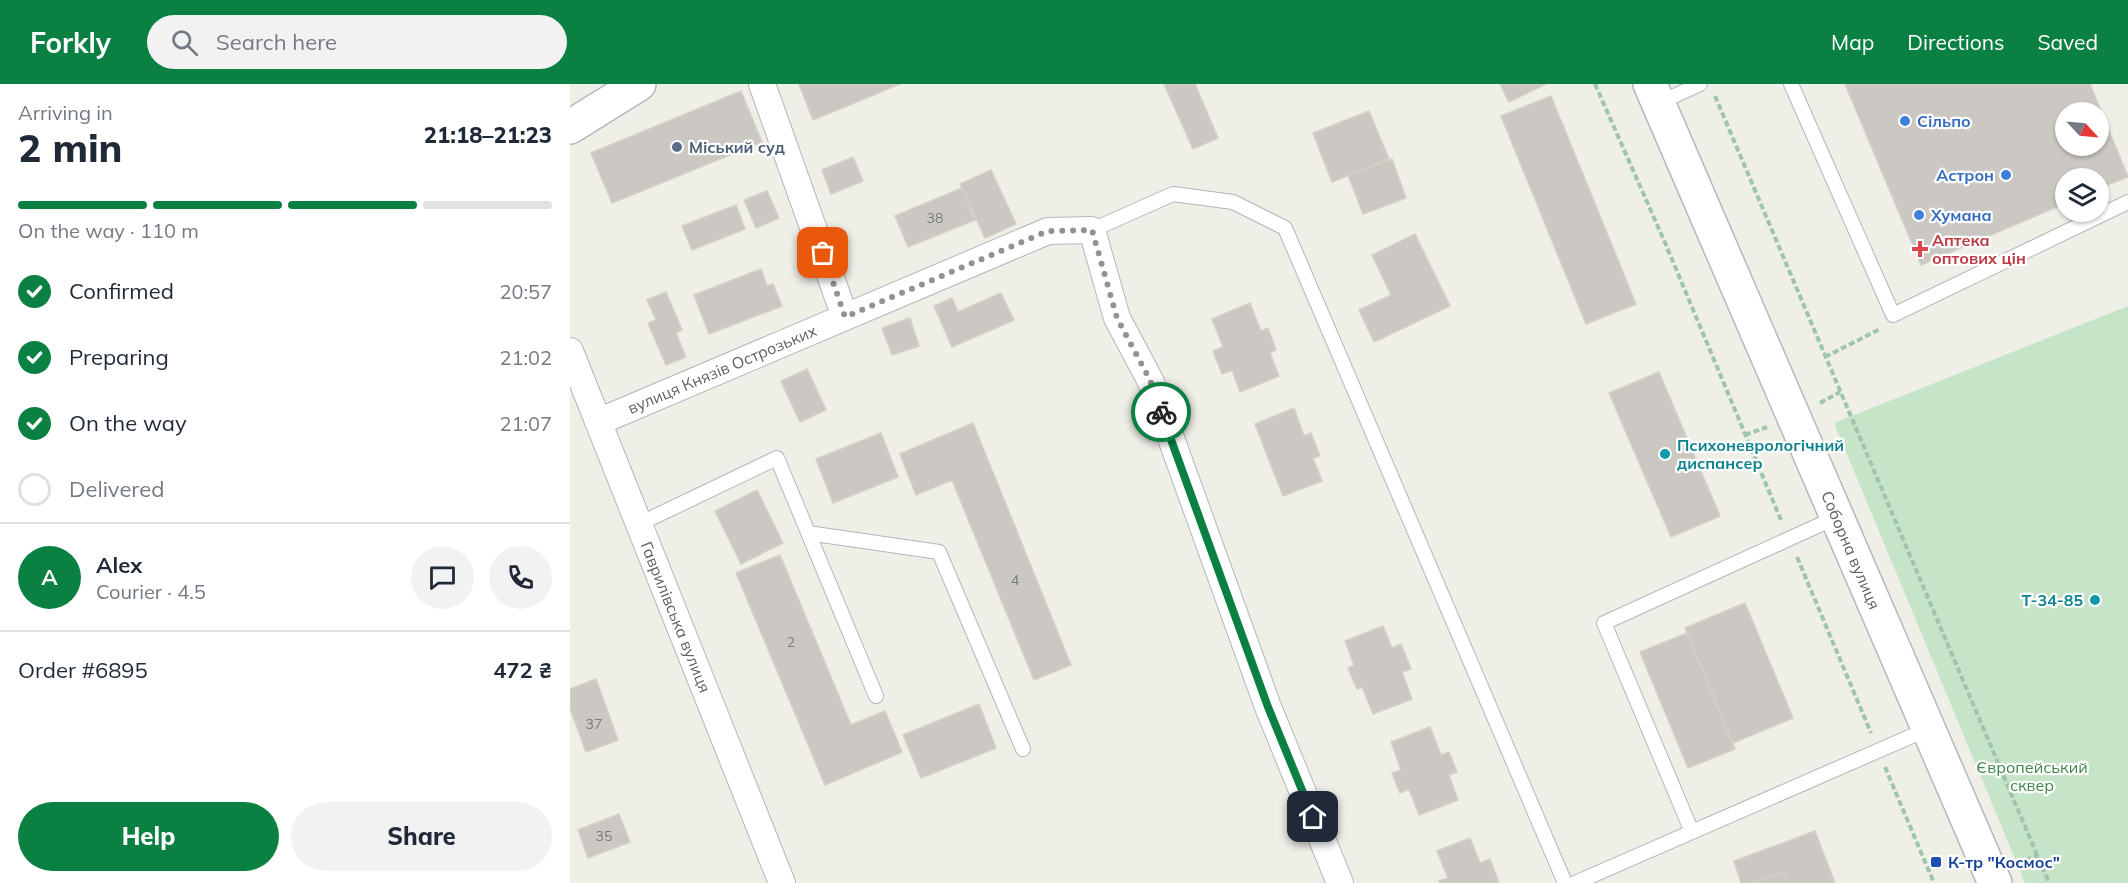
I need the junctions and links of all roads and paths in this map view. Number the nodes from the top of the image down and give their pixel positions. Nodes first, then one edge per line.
1 (639, 84) edge
2 (762, 84) edge
3 (1595, 84) edge
4 (1700, 84) edge
5 (1791, 84) edge
6 (1655, 94) edge
7 (1715, 95) dead end
8 (570, 127) edge
9 (2128, 202) edge
10 (1092, 230) junction
11 (845, 317) junction
12 (1881, 329) dead end
13 (570, 351) edge
14 (1825, 357) junction
15 (598, 422) junction
16 (1837, 517) junction
17 (639, 524) junction
18 (808, 533) junction
19 (1789, 538) junction
20 (876, 696) dead end
21 (1928, 729) junction
22 (1023, 749) dead end
23 (1878, 750) junction
24 (1692, 832) junction
25 (782, 883) edge
26 (1340, 883) edge
27 (1565, 883) edge
28 (1575, 883) edge
29 (1934, 883) edge
30 (1995, 883) edge
31 (2049, 883) edge

1 - 8 street
2 - 11 street
3 - 19 path
4 - 6 lane
5 - 9 lane
6 - 16 street, Соборна вулиця
7 - 14 path
10 - 11 street, вулиця Князів Острозьких
10 - 26 street
10 - 27 lane
11 - 15 street, вулиця Князів Острозьких
12 - 14 path
13 - 15 street, Гаврилівська вулиця
14 - 31 path
15 - 17 street, Гаврилівська вулиця
16 - 19 lane
16 - 21 street, Соборна вулиця
17 - 18 lane
17 - 25 street, Гаврилівська вулиця
18 - 20 lane
18 - 22 lane
19 - 23 path
19 - 24 lane
21 - 23 lane
21 - 30 street, Соборна вулиця
23 - 24 lane
23 - 29 path
24 - 28 lane

